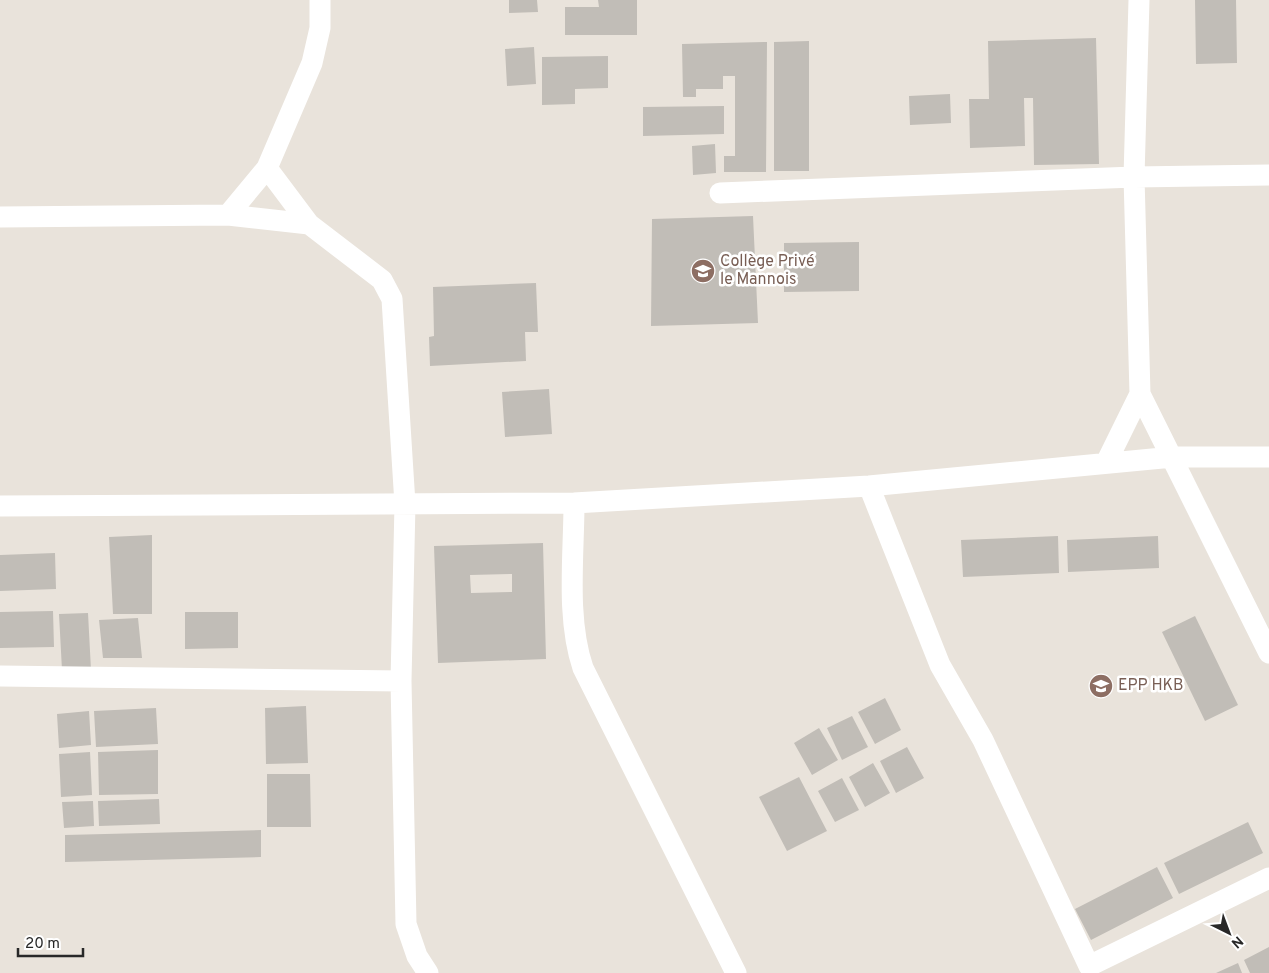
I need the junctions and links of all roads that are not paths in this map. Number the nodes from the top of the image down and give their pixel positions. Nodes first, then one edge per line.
1 (320, 0) edge
2 (1140, 0) edge
3 (267, 168) junction
4 (1269, 175) edge
5 (1134, 177) junction
6 (720, 194) dead end
7 (228, 215) junction
8 (0, 217) edge
9 (309, 224) junction
10 (1140, 394) junction
11 (1269, 456) edge
12 (1173, 457) junction
13 (1106, 463) junction
14 (869, 486) junction
15 (574, 503) junction
16 (405, 504) junction
17 (0, 506) edge
18 (1269, 653) edge
19 (0, 676) edge
20 (402, 681) junction
21 (1269, 878) edge
22 (1083, 970) edge
23 (428, 973) edge
24 (736, 973) edge

1 - 3 street
2 - 5 street
3 - 7 street
3 - 9 street
4 - 5 street
5 - 6 street
5 - 10 street
7 - 8 street
7 - 9 street
9 - 16 street
10 - 12 street
10 - 13 street
11 - 12 street
12 - 13 street
12 - 18 street
13 - 14 street
14 - 15 street
14 - 22 street
15 - 16 street
15 - 24 street
16 - 17 street
16 - 20 street
19 - 20 street
20 - 23 street
21 - 22 street

